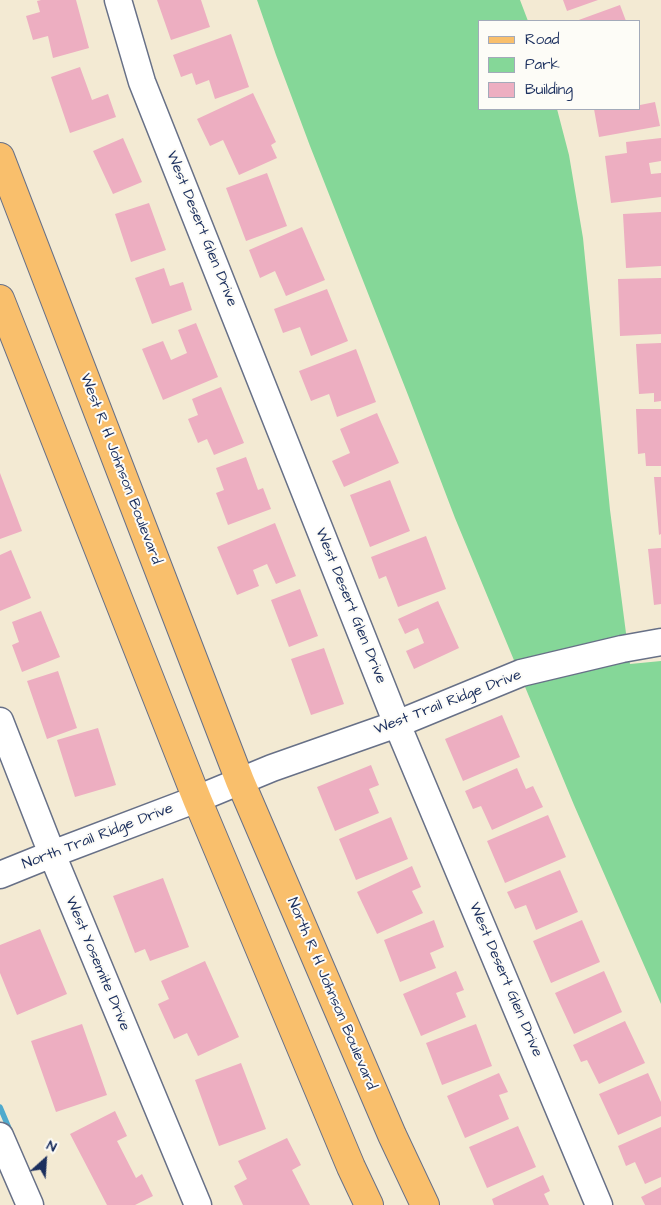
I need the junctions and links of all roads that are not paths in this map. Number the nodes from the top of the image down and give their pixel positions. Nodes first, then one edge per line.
1 (118, 0) edge
2 (0, 157) edge
3 (0, 299) edge
4 (661, 642) edge
5 (0, 721) edge
6 (397, 724) junction
7 (240, 781) junction
8 (196, 799) junction
9 (52, 854) junction
10 (0, 875) edge
11 (0, 1136) edge
12 (30, 1205) edge
13 (198, 1205) edge
14 (369, 1205) edge
15 (425, 1205) edge
16 (600, 1205) edge

1 - 6 street, West Desert Glen Drive
2 - 7 main road, West R H Johnson Boulevard
3 - 8 main road
4 - 6 street, West Trail Ridge Drive
5 - 9 street, West Yosemite Drive
6 - 7 street, West Trail Ridge Drive
6 - 16 street, West Desert Glen Drive
7 - 8 street, West Trail Ridge Drive
7 - 15 main road, North R H Johnson Boulevard
8 - 9 street, North Trail Ridge Drive
8 - 14 main road
9 - 10 street, North Trail Ridge Drive
9 - 13 street, West Yosemite Drive
11 - 12 street

